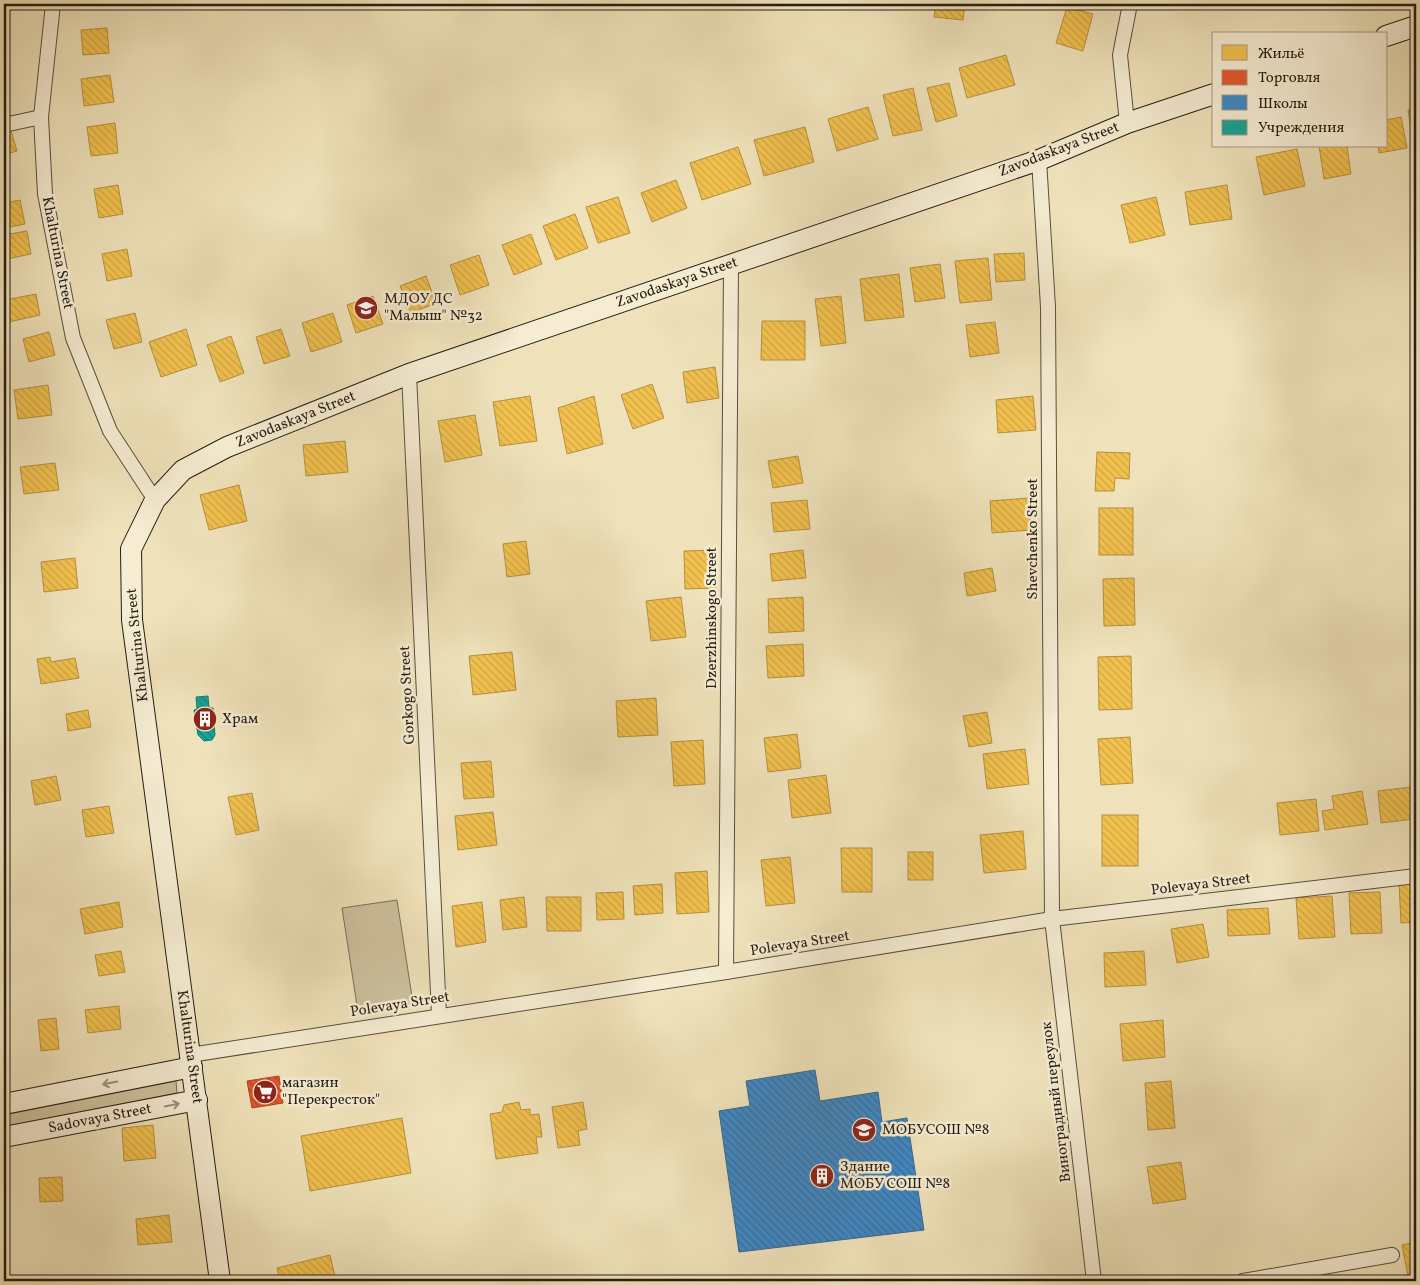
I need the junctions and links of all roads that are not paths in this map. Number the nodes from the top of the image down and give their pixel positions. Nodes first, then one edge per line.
1 (53, 4) edge
2 (1130, 4) edge
3 (1416, 26) edge
4 (1388, 35) edge
5 (1212, 95) edge
6 (41, 117) junction
7 (1127, 123) junction
8 (4, 125) edge
9 (1039, 160) junction
10 (731, 264) junction
11 (409, 374) junction
12 (155, 500) junction
13 (1416, 876) edge
14 (1052, 919) junction
15 (726, 972) junction
16 (439, 1015) junction
17 (191, 1061) junction
18 (196, 1100) junction
19 (4, 1104) edge
20 (4, 1137) edge
21 (1392, 1255) dead end
22 (220, 1281) edge
23 (1094, 1281) edge
24 (1243, 1281) edge

1 - 6 street, Khalturina Street
2 - 7 street
3 - 4 main road
5 - 7 main road, Zavodaskaya Street
6 - 8 street
6 - 12 street, Khalturina Street
7 - 9 main road, Zavodaskaya Street
9 - 10 main road, Zavodaskaya Street
9 - 14 street, Shevchenko Street
10 - 11 main road, Zavodaskaya Street
10 - 15 street, Dzerzhinskogo Street
11 - 12 main road, Zavodaskaya Street
11 - 16 street, Gorkogo Street
12 - 17 main road, Khalturina Street
13 - 14 street, Polevaya Street
14 - 15 street, Polevaya Street
14 - 23 street, Виноградный переулок
15 - 16 street, Polevaya Street
16 - 17 street, Polevaya Street
17 - 18 main road, Khalturina Street
17 -> 19 main road
20 -> 18 main road, Sadovaya Street
18 - 22 main road, Khalturina Street
21 - 24 street

